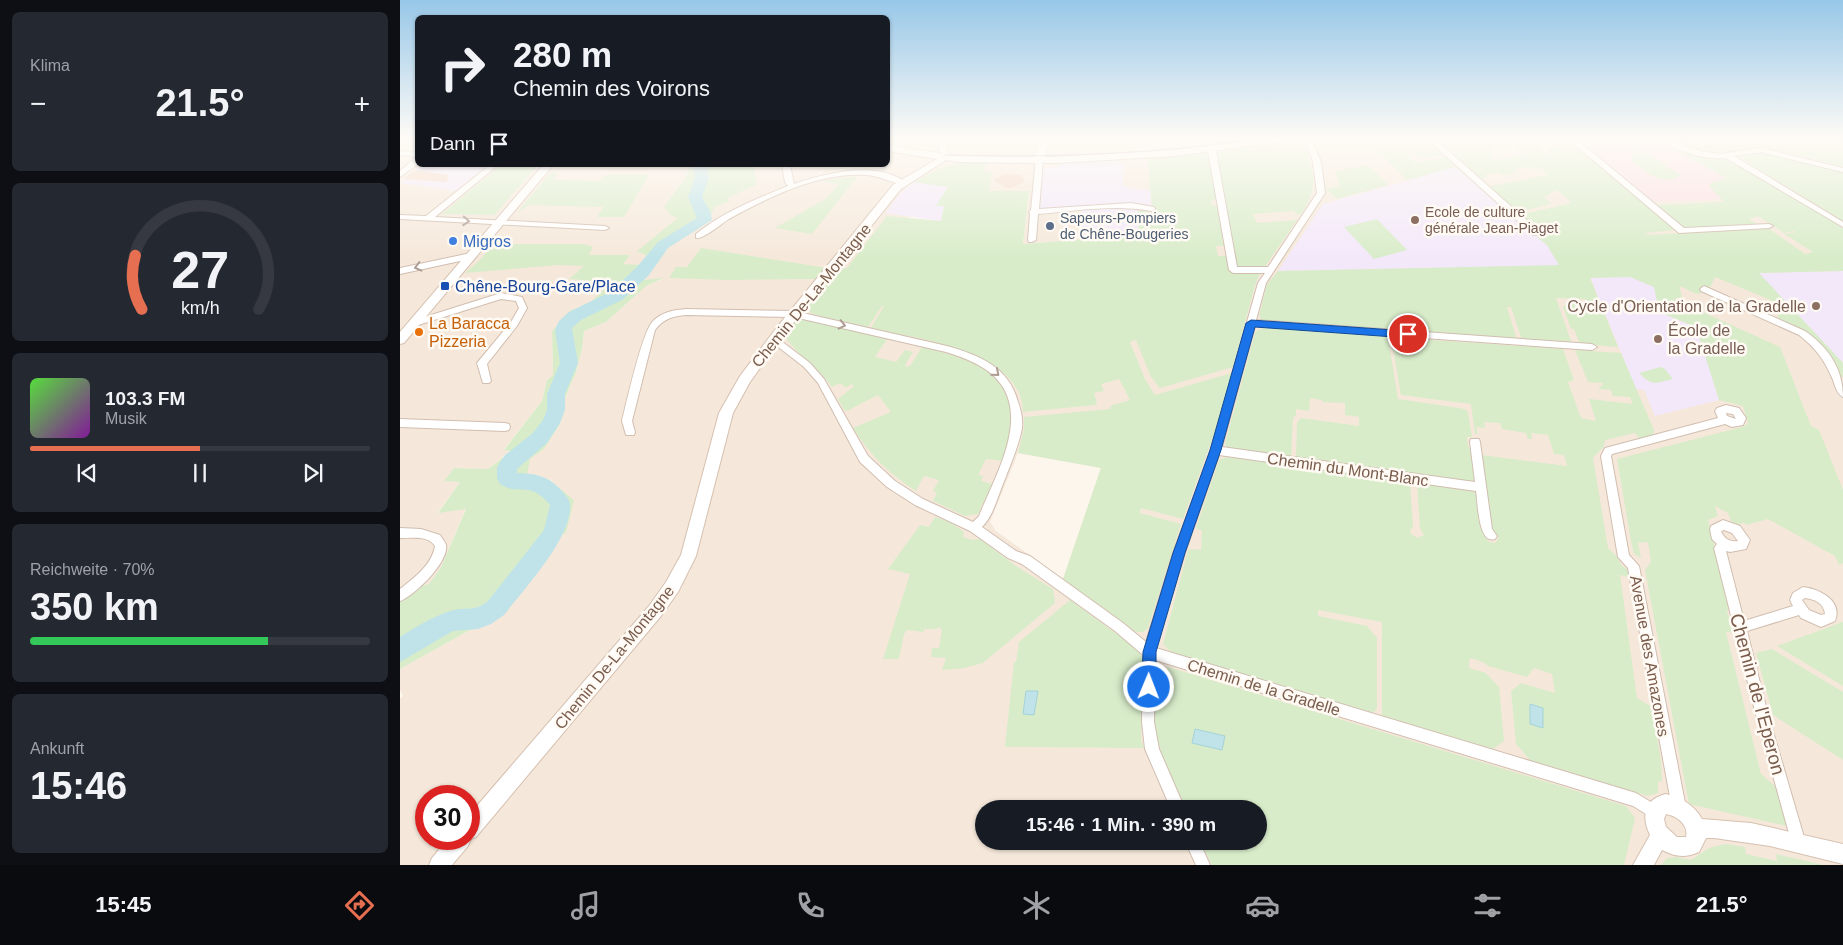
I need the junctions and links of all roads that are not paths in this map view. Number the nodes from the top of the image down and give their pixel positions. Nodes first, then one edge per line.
1 (478, 178) edge
2 (537, 178) edge
3 (788, 178) edge
4 (795, 178) edge
5 (817, 178) edge
6 (890, 178) edge
7 (911, 178) edge
8 (1037, 178) edge
9 (1216, 178) edge
10 (1319, 178) edge
11 (1474, 178) edge
12 (1619, 178) edge
13 (1766, 178) edge
14 (903, 183) junction
15 (794, 185) junction
16 (1150, 209) dead end
17 (1033, 212) junction
18 (400, 216) edge
19 (429, 218) junction
20 (500, 223) junction
21 (1843, 225) edge
22 (1769, 226) dead end
23 (605, 228) dead end
24 (1536, 233) dead end
25 (699, 236) dead end
26 (1032, 240) dead end
27 (471, 256) junction
28 (1269, 270) junction
29 (400, 271) edge
30 (1704, 290) dead end
31 (794, 314) junction
32 (415, 323) junction
33 (1251, 323) junction
34 (401, 334) edge
35 (774, 339) junction
36 (1592, 347) dead end
37 (486, 381) dead end
38 (1840, 381) edge
39 (1843, 393) edge
40 (1725, 420) dead end
41 (400, 423) edge
42 (505, 427) dead end
43 (630, 432) dead end
44 (1475, 442) dead end
45 (1216, 450) junction
46 (1481, 487) junction
47 (974, 528) junction
48 (400, 532) edge
49 (1491, 536) dead end
50 (1724, 544) dead end
51 (400, 596) edge
52 (1801, 610) dead end
53 (1740, 628) junction
54 (1150, 652) junction
55 (1174, 800) edge
56 (1679, 808) junction
57 (1654, 812) junction
58 (480, 817) edge
59 (1696, 829) junction
60 (1661, 836) junction
61 (1798, 844) junction
62 (451, 850) edge
63 (1196, 850) edge
64 (1843, 854) edge
65 (438, 865) edge
66 (1203, 865) edge
67 (1643, 865) edge

1 - 19 street
2 - 20 street
3 - 15 street
4 - 15 street
5 - 15 street
6 - 14 street
7 - 14 street, Chemin De-La-Montagne
8 - 17 street
9 - 28 street
10 - 28 street
11 - 24 street
12 - 22 street
13 - 21 street
14 - 31 street, Chemin De-La-Montagne
15 - 25 street
16 - 17 street
17 - 26 street
18 - 19 street
19 -> 20 street
20 - 23 street
20 - 27 street
27 -> 29 street
27 - 32 street
28 - 33 street
30 - 38 street
31 - 35 street, Chemin De-La-Montagne
31 - 43 street
31 -> 47 street
32 - 34 street
32 - 37 street
33 - 36 street
33 - 45 street
35 - 47 street, Chemin de la Gradelle
35 - 58 street, Chemin De-La-Montagne
38 - 39 street
40 - 56 street, Avenue des Amazones
41 - 42 street
44 - 46 street
45 - 46 street, Chemin du Mont-Blanc
45 - 54 street
46 - 49 street
47 - 54 street, Chemin de la Gradelle
48 - 51 street
50 - 53 street, Chemin de l'Eperon
52 - 53 street
53 - 61 street, Chemin de l'Eperon
54 - 55 street
54 - 57 street, Chemin de la Gradelle
56 - 57 street
56 - 59 street
57 - 60 street
59 - 60 street
59 - 61 street
60 - 67 street
61 - 64 street
62 - 65 street
63 - 66 street

